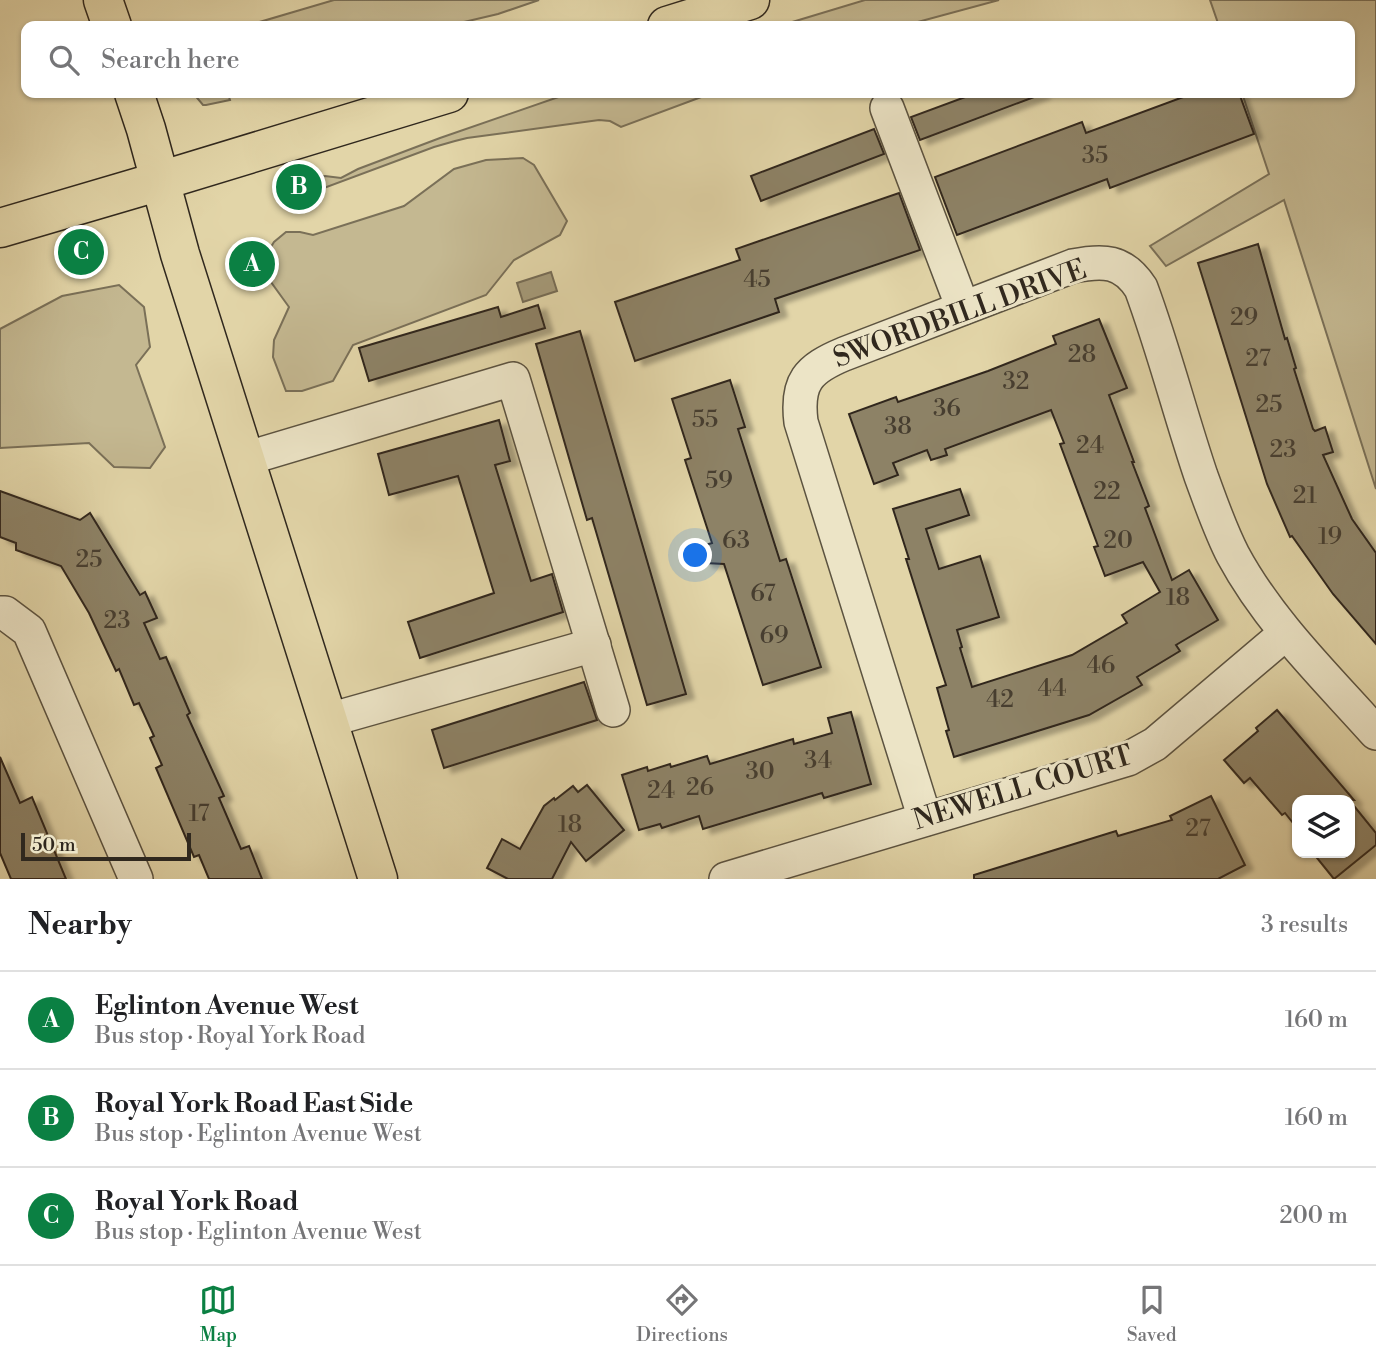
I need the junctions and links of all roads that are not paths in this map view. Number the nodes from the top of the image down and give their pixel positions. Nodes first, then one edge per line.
1 (103, 0) edge
2 (750, 0) edge
3 (110, 21) edge
4 (683, 21) edge
5 (135, 98) edge
6 (433, 98) edge
7 (887, 108) dead end
8 (160, 181) junction
9 (0, 228) edge
10 (963, 309) junction
11 (244, 459) junction
12 (0, 613) edge
13 (1286, 633) junction
14 (594, 645) junction
15 (613, 710) dead end
16 (329, 720) junction
17 (1376, 733) edge
18 (925, 819) junction
19 (135, 879) edge
20 (378, 879) edge
21 (726, 879) edge

1 - 3 main road
2 - 4 main road
5 - 8 main road
6 - 8 main road
7 - 10 street
8 - 9 main road
8 - 11 main road
10 - 13 street, SWORDBILL DRIVE
10 - 18 street, SWORDBILL DRIVE
11 - 14 street
11 - 16 main road
12 - 19 street
13 - 17 street, SWORDBILL DRIVE
13 - 18 street, NEWELL COURT
14 - 15 street
14 - 16 street
16 - 20 main road
18 - 21 street, NEWELL COURT

